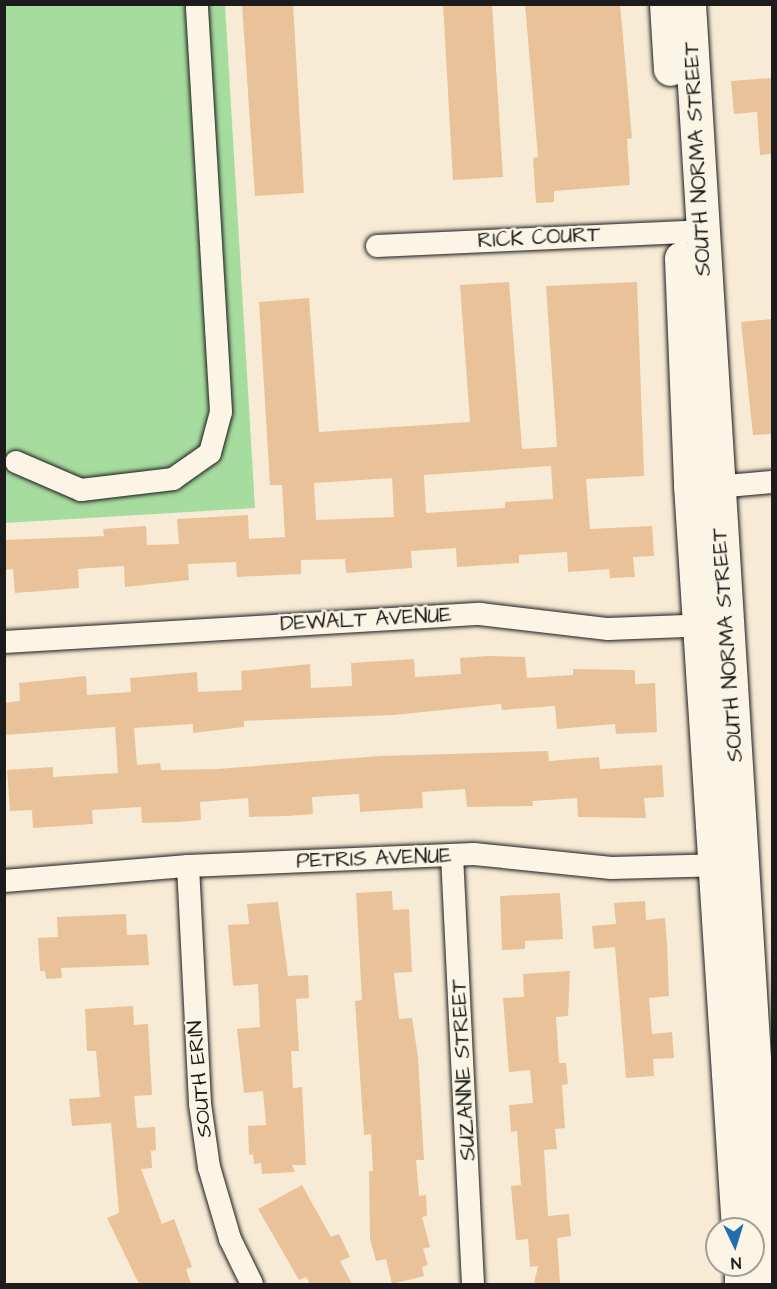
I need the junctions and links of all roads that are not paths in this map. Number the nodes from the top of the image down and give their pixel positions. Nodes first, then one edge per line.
1 (197, 4) edge
2 (666, 4) edge
3 (689, 4) edge
4 (691, 231) junction
5 (377, 246) dead end
6 (16, 462) dead end
7 (772, 482) edge
8 (704, 488) junction
9 (715, 625) junction
10 (4, 642) edge
11 (452, 855) junction
12 (729, 865) junction
13 (188, 866) junction
14 (4, 880) edge
15 (738, 1217) edge
16 (252, 1284) edge
17 (473, 1284) edge
18 (768, 1284) edge

1 - 6 street
2 - 4 street, SOUTH NORMA STREET
3 - 4 street, SOUTH NORMA STREET
4 - 5 street, RICK COURT
4 - 8 street, SOUTH NORMA STREET
7 - 8 street
8 - 9 street, SOUTH NORMA STREET
9 - 10 street, DEWALT AVENUE
9 - 12 street, SOUTH NORMA STREET
11 - 12 street, PETRIS AVENUE
11 - 13 street, PETRIS AVENUE
11 - 17 street, SUZANNE STREET
12 - 15 street, SOUTH NORMA STREET
12 - 18 street, SOUTH NORMA STREET
13 - 14 street, PETRIS AVENUE
13 - 16 street, SOUTH ERIN

